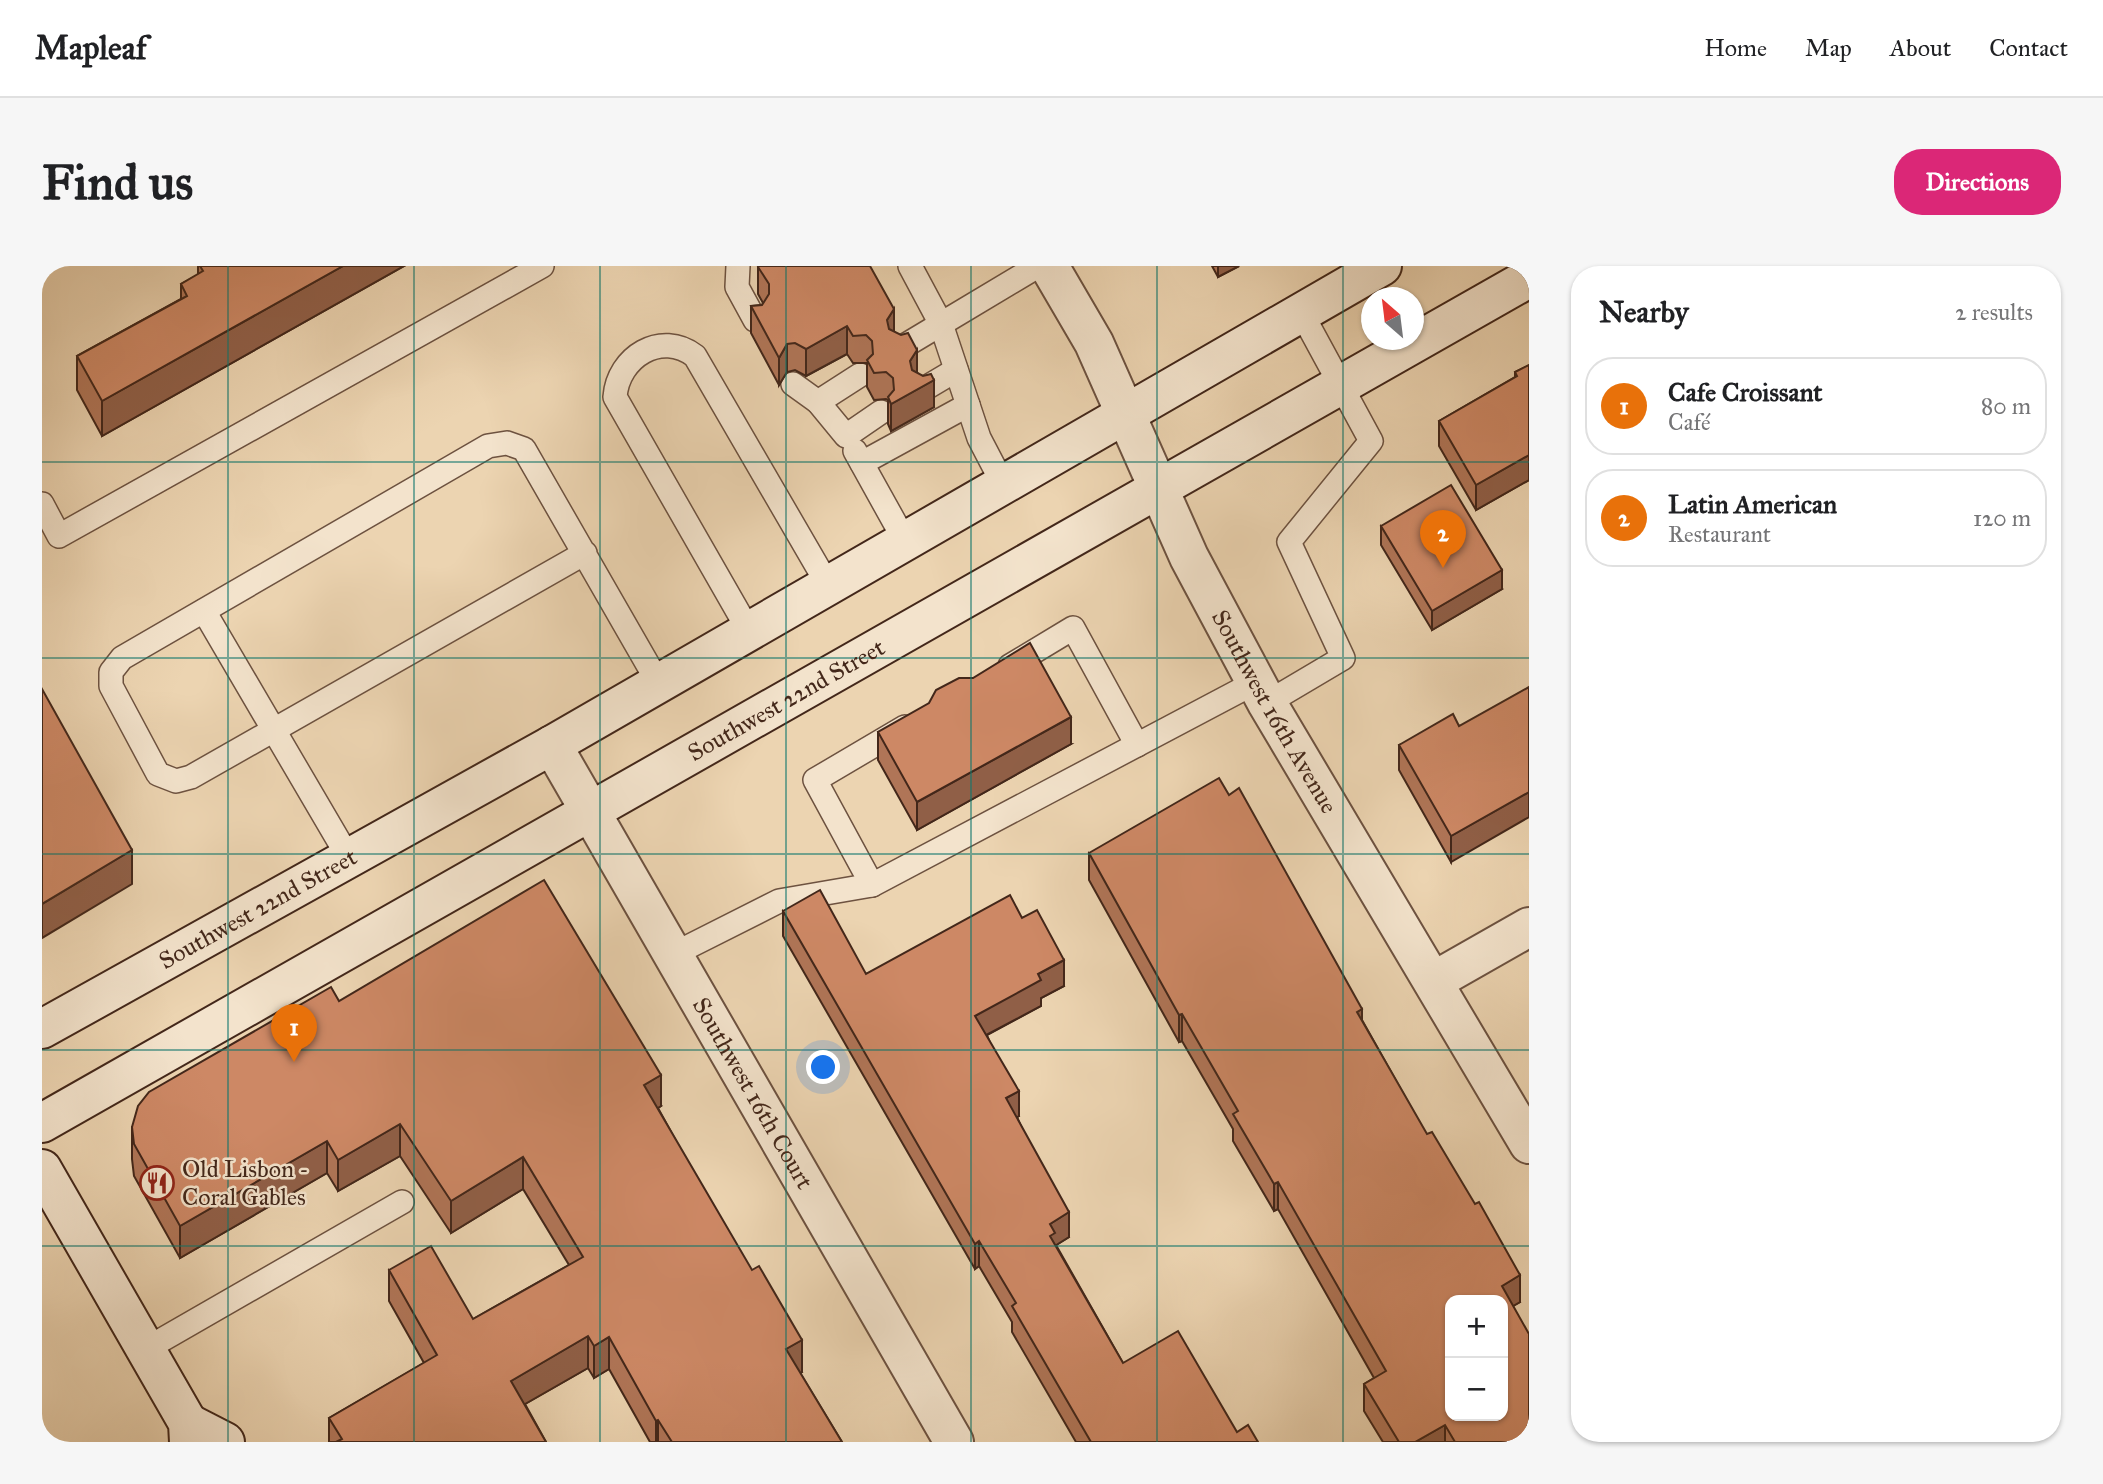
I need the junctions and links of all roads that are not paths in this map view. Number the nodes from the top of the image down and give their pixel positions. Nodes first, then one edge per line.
1 (541, 266) edge
2 (738, 266) edge
3 (910, 266) edge
4 (1038, 266) edge
5 (1049, 266) edge
6 (1382, 266) edge
7 (1529, 278) edge
8 (1301, 312) junction
9 (755, 320) edge
10 (941, 324) junction
11 (901, 348) edge
12 (957, 370) junction
13 (860, 375) dead end
14 (793, 384) dead end
15 (1342, 385) junction
16 (924, 389) edge
17 (818, 402) junction
18 (968, 405) junction
19 (881, 412) dead end
20 (1126, 412) junction
21 (846, 436) junction
22 (862, 463) junction
23 (1003, 484) junction
24 (1159, 489) junction
25 (42, 504) edge
26 (905, 541) junction
27 (585, 552) junction
28 (828, 585) junction
29 (204, 611) junction
30 (749, 631) junction
31 (990, 678) edge
32 (659, 684) junction
33 (1261, 693) junction
34 (922, 718) edge
35 (274, 733) junction
36 (552, 745) junction
37 (1137, 745) junction
38 (590, 813) junction
39 (350, 860) junction
40 (872, 885) junction
41 (1529, 927) edge
42 (672, 955) junction
43 (1434, 981) junction
44 (42, 1029) edge
45 (42, 1123) edge
46 (1529, 1144) edge
47 (42, 1169) edge
48 (402, 1202) dead end
49 (146, 1349) junction
50 (189, 1432) edge
51 (225, 1442) edge
52 (954, 1442) edge

1 - 25 lane
2 - 9 lane
3 - 10 lane
4 - 10 lane
5 - 20 main road, Southwest 16th Avenue
6 - 8 main road, Southwest 22nd Street
7 - 15 main road, Southwest 22nd Street
8 - 15 lane
8 - 20 main road, Southwest 22nd Street
10 - 11 lane
10 - 12 lane
12 - 16 lane
12 - 18 lane
13 - 17 lane
14 - 17 lane
15 - 24 main road, Southwest 22nd Street
15 - 33 lane
17 - 21 lane
18 - 22 lane
18 - 23 lane
19 - 21 lane
20 - 23 main road, Southwest 22nd Street
20 - 24 main road, Southwest 16th Avenue
21 - 22 lane
22 - 26 lane
23 - 26 main road, Southwest 22nd Street
24 - 33 main road, Southwest 16th Avenue
24 - 38 main road, Southwest 22nd Street
26 - 28 main road, Southwest 22nd Street
27 - 29 lane
27 - 32 lane
27 - 35 lane
28 - 30 main road, Southwest 22nd Street
28 - 30 lane
29 - 35 lane
29 - 35 lane
30 - 32 main road, Southwest 22nd Street
31 - 37 lane
32 - 36 main road, Southwest 22nd Street
33 - 37 lane
33 - 43 main road, Southwest 16th Avenue
34 - 40 lane
35 - 39 lane
36 - 38 main road, Southwest 16th Court
36 - 39 main road, Southwest 22nd Street
37 - 40 lane
38 - 42 main road, Southwest 16th Court
38 - 45 main road, Southwest 22nd Street
39 - 44 main road, Southwest 22nd Street
40 - 42 lane
41 - 43 main road
42 - 52 main road, Southwest 16th Court
43 - 46 main road, Southwest 16th Avenue
47 - 49 main road
48 - 49 lane
49 - 50 main road
50 - 51 main road

